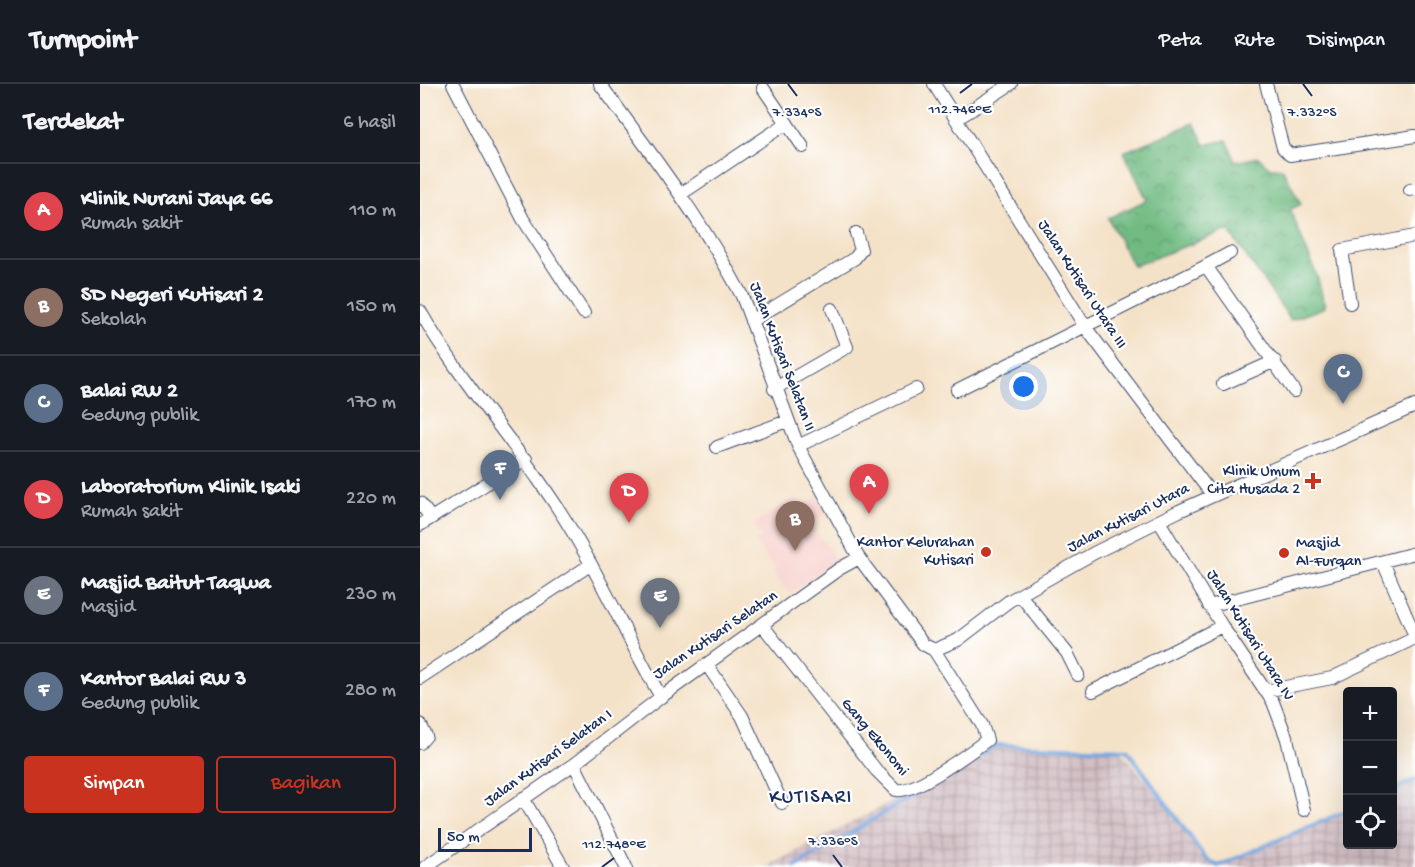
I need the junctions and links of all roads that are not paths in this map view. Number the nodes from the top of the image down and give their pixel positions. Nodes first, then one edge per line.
1 (453, 84) edge
2 (600, 84) edge
3 (934, 84) edge
4 (1011, 84) edge
5 (1266, 84) edge
6 (763, 88) dead end
7 (957, 119) junction
8 (787, 123) junction
9 (1415, 136) edge
10 (803, 147) dead end
11 (681, 194) junction
12 (856, 233) dead end
13 (1415, 236) edge
14 (1230, 253) dead end
15 (1206, 266) junction
16 (1350, 303) dead end
17 (832, 309) dead end
18 (420, 311) edge
19 (584, 313) dead end
20 (751, 321) junction
21 (1086, 328) junction
22 (1275, 361) junction
23 (1223, 384) dead end
24 (774, 389) junction
25 (916, 389) dead end
26 (957, 390) dead end
27 (1294, 391) dead end
28 (1415, 406) edge
29 (787, 421) junction
30 (798, 446) junction
31 (717, 447) dead end
32 (526, 459) junction
33 (1213, 496) junction
34 (420, 503) edge
35 (1159, 521) junction
36 (425, 522) edge
37 (1415, 553) edge
38 (860, 558) junction
39 (1383, 562) junction
40 (590, 565) junction
41 (1020, 595) junction
42 (1209, 606) junction
43 (763, 626) junction
44 (1222, 626) junction
45 (1415, 637) edge
46 (934, 651) junction
47 (707, 665) junction
48 (1078, 675) dead end
49 (420, 678) edge
50 (1093, 691) dead end
51 (1264, 691) junction
52 (661, 697) junction
53 (420, 724) edge
54 (420, 743) edge
55 (574, 764) junction
56 (523, 798) junction
57 (782, 803) dead end
58 (1304, 810) dead end
59 (425, 867) edge
60 (563, 867) edge
61 (626, 867) edge

1 - 19 street
2 - 11 street, Jalan Kutisari Selatan II
3 - 7 street, Jalan Kutisari Utara III
4 - 7 street
5 - 9 street
6 - 8 street
7 - 21 street, Jalan Kutisari Utara III
8 - 10 street
8 - 11 street
11 - 20 street, Jalan Kutisari Selatan II
12 - 20 street
13 - 16 street
14 - 15 street
15 - 21 street
15 - 22 street
17 - 24 street
18 - 32 street, Jalan Kutisari Selatan
20 - 24 street, Jalan Kutisari Selatan II
21 - 26 street
21 - 33 street, Jalan Kutisari Utara III
22 - 23 street
22 - 27 street
24 - 29 street, Jalan Kutisari Selatan II
25 - 30 street
28 - 33 street, Jalan Kutisari Utara
29 - 30 street, Jalan Kutisari Selatan II
29 - 31 street
30 - 38 street, Jalan Kutisari Selatan II
32 - 36 street
32 - 40 street, Jalan Kutisari Selatan
33 - 35 street, Jalan Kutisari Utara
34 - 36 street
35 - 41 street, Jalan Kutisari Utara
35 - 42 street, Jalan Kutisari Utara IV
37 - 39 street
38 - 43 street, Jalan Kutisari Selatan
38 - 46 street
39 - 42 street
39 - 45 street
40 - 49 street
40 - 52 street, Jalan Kutisari Selatan
41 - 46 street, Jalan Kutisari Utara
41 - 48 street
42 - 44 street, Jalan Kutisari Utara IV
43 - 46 street, Gang Ekonomi
43 - 47 street, Jalan Kutisari Selatan
44 - 50 street
44 - 51 street, Jalan Kutisari Utara IV
45 - 51 street
47 - 52 street, Jalan Kutisari Selatan
47 - 57 street
51 - 58 street, Jalan Kutisari Utara IV
52 - 55 street, Jalan Kutisari Selatan I
53 - 54 street
55 - 56 street, Jalan Kutisari Selatan I
55 - 61 street
56 - 59 street, Jalan Kutisari Selatan I
56 - 60 street

